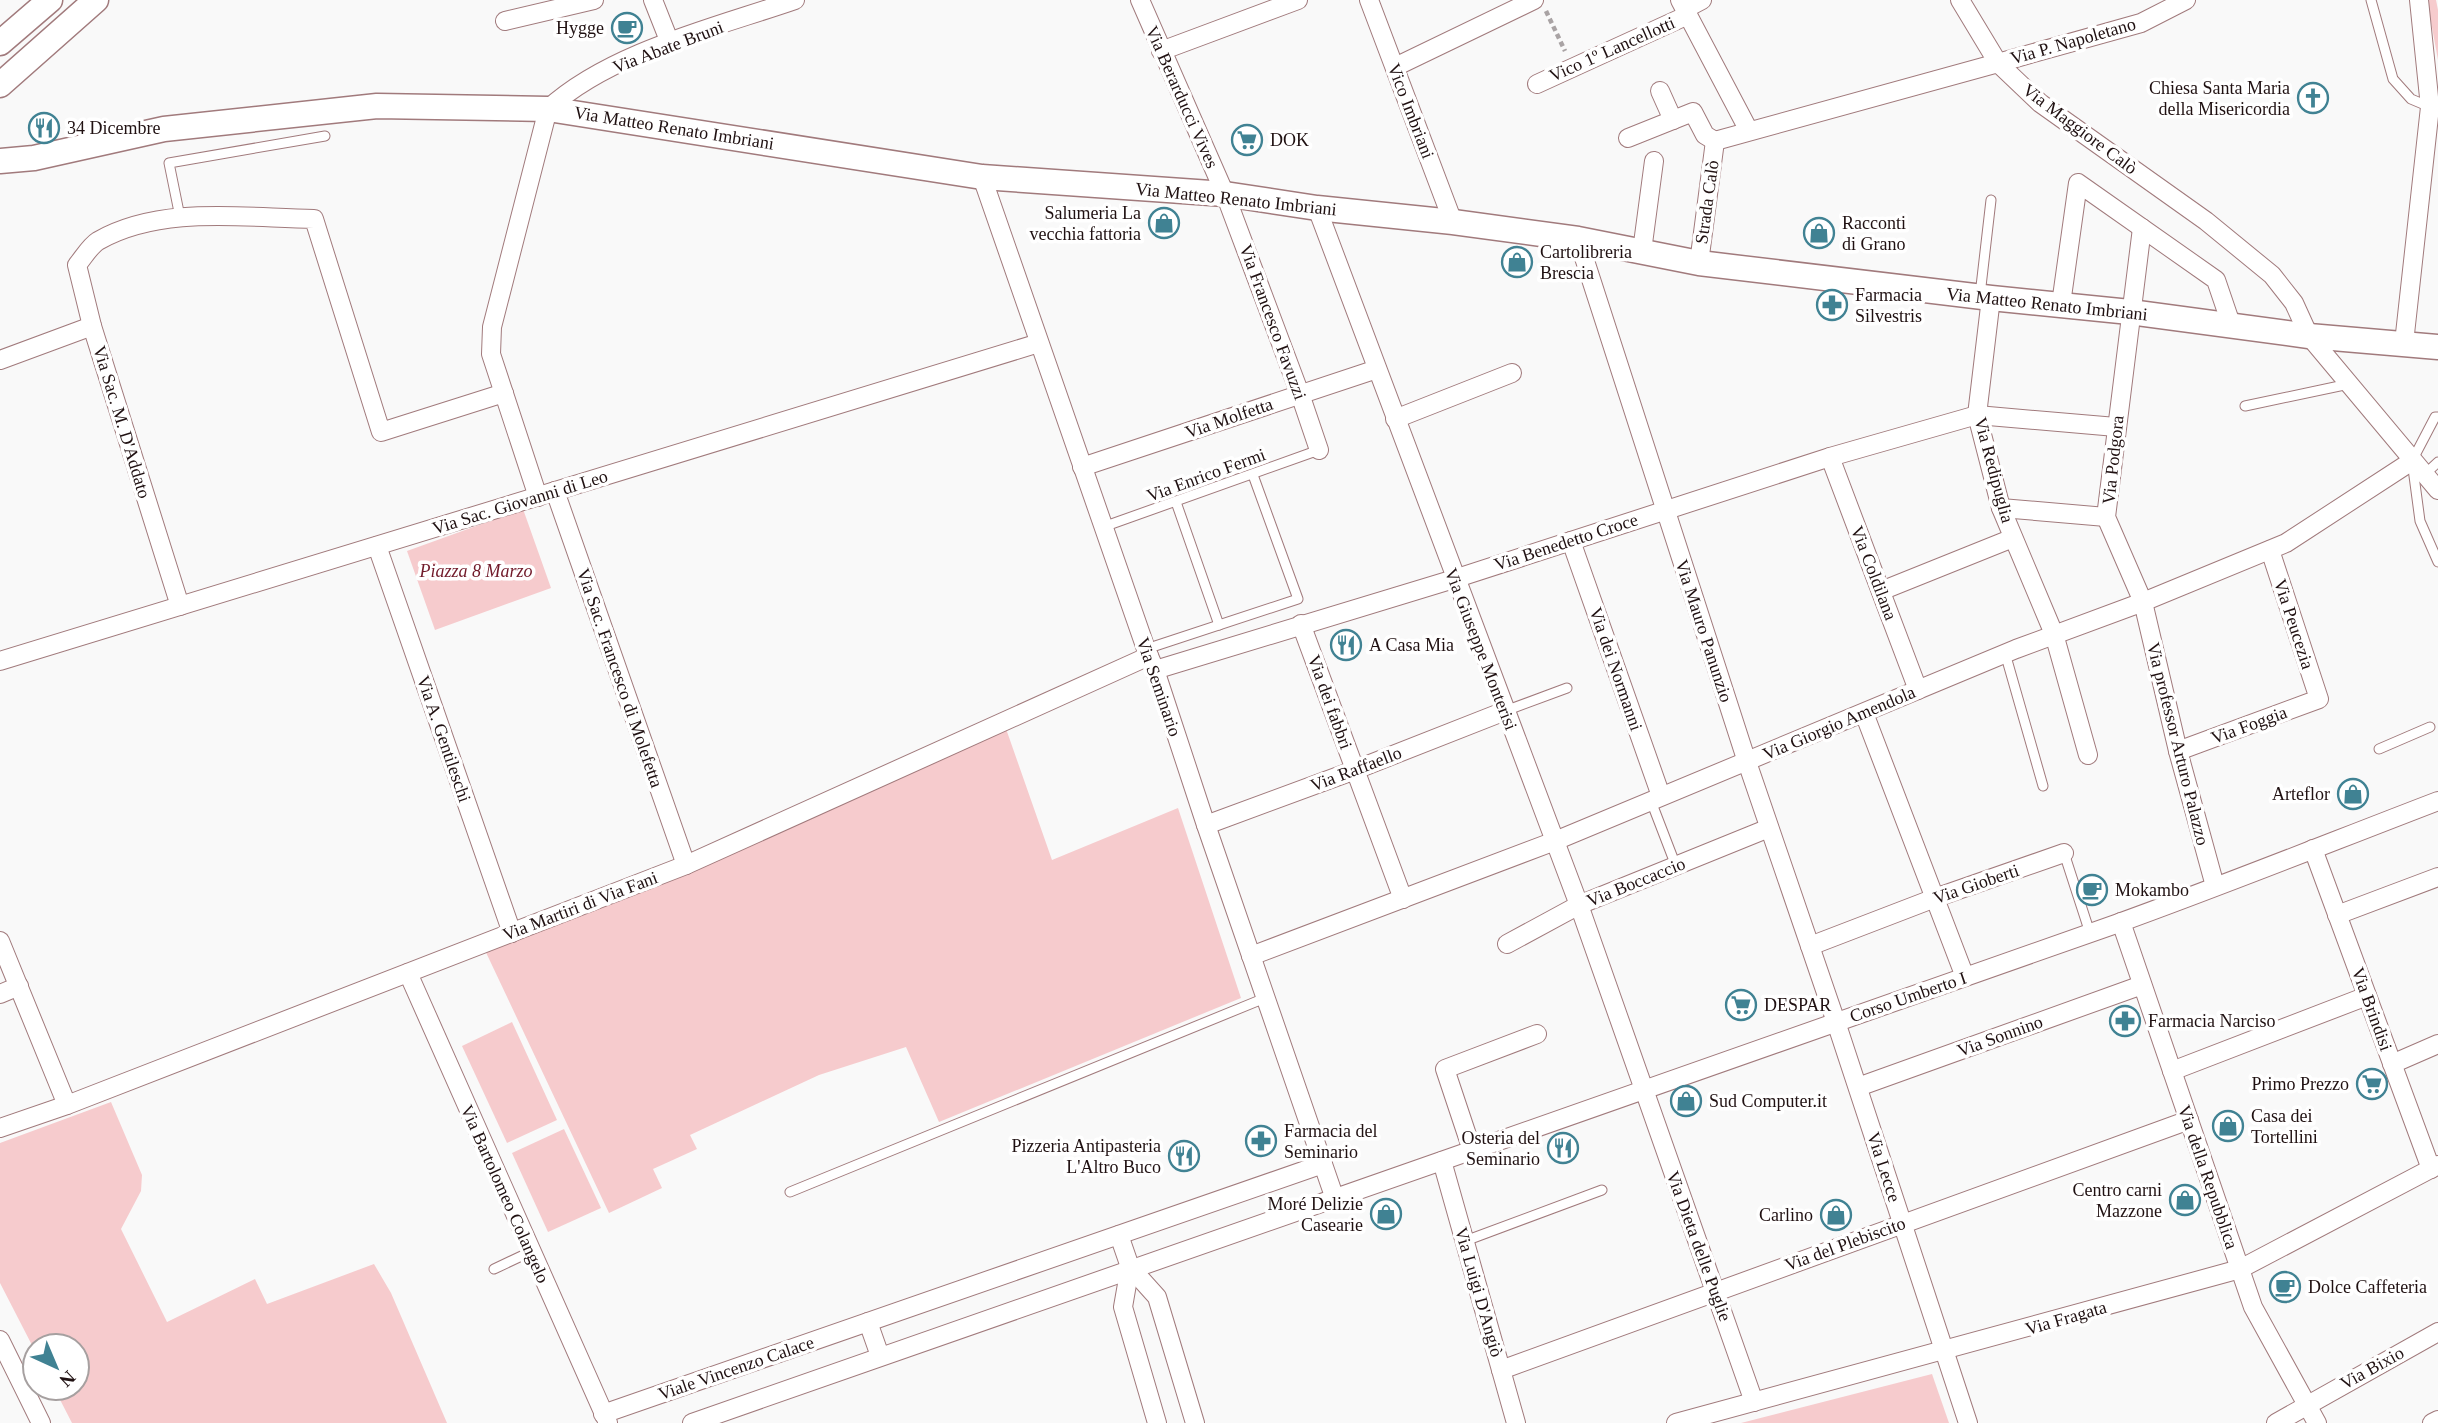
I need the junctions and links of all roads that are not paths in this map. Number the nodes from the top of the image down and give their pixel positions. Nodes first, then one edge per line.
1 (50, 0) edge
2 (96, 0) edge
3 (594, 0) edge
4 (653, 0) edge
5 (795, 0) edge
6 (1140, 0) edge
7 (1298, 0) edge
8 (1369, 0) edge
9 (1534, 0) edge
10 (1702, 0) edge
11 (1960, 0) edge
12 (2186, 0) edge
13 (2371, 0) edge
14 (2419, 0) edge
15 (1684, 8) edge
16 (505, 21) dead end
17 (0, 43) edge
18 (670, 43) junction
19 (1161, 51) junction
20 (1998, 63) junction
21 (1395, 67) junction
22 (1537, 83) dead end
23 (0, 85) edge
24 (1660, 92) dead end
25 (2434, 105) edge
26 (548, 109) junction
27 (1673, 120) junction
28 (1749, 131) junction
29 (325, 136) dead end
30 (1628, 138) dead end
31 (1716, 141) junction
32 (34, 158) junction
33 (0, 160) edge
34 (1654, 161) dead end
35 (0, 174) edge
36 (982, 177) junction
37 (1225, 194) junction
38 (1991, 200) dead end
39 (1317, 208) junction
40 (180, 217) junction
41 (1453, 222) junction
42 (2142, 228) junction
43 (1578, 239) junction
44 (1643, 251) junction
45 (1699, 263) junction
46 (1985, 297) junction
47 (2060, 304) junction
48 (2130, 312) junction
49 (92, 326) junction
50 (2232, 327) junction
51 (2309, 336) junction
52 (1039, 343) junction
53 (2404, 343) junction
54 (2438, 347) edge
55 (0, 360) edge
56 (1377, 369) junction
57 (1512, 373) dead end
58 (2349, 384) junction
59 (504, 393) junction
60 (1300, 394) junction
61 (2245, 406) dead end
62 (1977, 415) junction
63 (2438, 417) edge
64 (1395, 419) junction
65 (2116, 427) junction
66 (1319, 450) joint
67 (1830, 457) junction
68 (2412, 461) junction
69 (2438, 461) edge
70 (1082, 467) junction
71 (1253, 475) junction
72 (2424, 475) junction
73 (2438, 491) edge
74 (546, 494) junction
75 (1176, 502) junction
76 (2001, 508) junction
77 (1665, 509) junction
78 (2106, 517) junction
79 (1103, 527) junction
80 (2013, 538) junction
81 (1571, 541) junction
82 (377, 546) junction
83 (2270, 550) junction
84 (2438, 562) edge
85 (1454, 579) junction
86 (1881, 591) junction
87 (2143, 601) junction
88 (180, 606) junction
89 (1301, 624) junction
90 (1219, 625) junction
91 (2054, 634) junction
92 (2006, 653) junction
93 (1150, 658) junction
94 (0, 661) edge
95 (1567, 688) dead end
96 (1919, 690) junction
97 (2319, 699) joint
98 (1505, 711) junction
99 (1864, 713) junction
100 (2430, 727) dead end
101 (2379, 749) dead end
102 (2178, 751) junction
103 (2088, 755) dead end
104 (1746, 762) junction
105 (1355, 770) junction
106 (2043, 786) dead end
107 (1656, 799) junction
108 (2438, 801) edge
109 (1206, 825) junction
110 (1769, 828) junction
111 (1555, 841) junction
112 (2313, 849) junction
113 (2064, 853) joint
114 (686, 865) junction
115 (1676, 866) junction
116 (2438, 877) edge
117 (2214, 886) junction
118 (1935, 898) junction
119 (1403, 899) junction
120 (1579, 905) junction
121 (2337, 915) junction
122 (2121, 922) junction
123 (512, 933) junction
124 (2090, 933) junction
125 (0, 941) edge
126 (1507, 944) dead end
127 (1810, 946) junction
128 (1251, 956) junction
129 (408, 973) junction
130 (1965, 977) junction
131 (2142, 985) junction
132 (19, 986) junction
133 (0, 994) edge
134 (2367, 996) junction
135 (1265, 998) junction
136 (1836, 1022) junction
137 (1537, 1034) dead end
138 (2438, 1044) edge
139 (2392, 1064) junction
140 (2172, 1071) junction
141 (1857, 1087) junction
142 (1644, 1090) junction
143 (67, 1105) junction
144 (2189, 1120) junction
145 (0, 1128) edge
146 (1472, 1150) junction
147 (1443, 1161) junction
148 (1323, 1164) junction
149 (2434, 1167) edge
150 (1602, 1190) dead end
151 (790, 1192) dead end
152 (1335, 1199) junction
153 (1902, 1224) junction
154 (1119, 1235) junction
155 (1465, 1241) junction
156 (530, 1252) junction
157 (1130, 1267) junction
158 (494, 1269) dead end
159 (2240, 1269) junction
160 (1715, 1291) junction
161 (868, 1322) junction
162 (2438, 1332) edge
163 (0, 1340) edge
164 (1945, 1351) junction
165 (880, 1356) junction
166 (1501, 1370) junction
167 (1754, 1402) junction
168 (2307, 1405) junction
169 (606, 1418) edge
170 (2438, 1420) edge
171 (41, 1423) edge
172 (692, 1423) edge
173 (1157, 1423) edge
174 (1195, 1423) edge
175 (1516, 1423) edge
176 (1676, 1423) edge
177 (1968, 1423) edge
178 (2276, 1423) edge
179 (2317, 1423) edge
180 (2432, 1423) edge

1 - 17 street
2 - 23 street
3 - 16 street
4 - 18 street
5 - 18 street, Via Abate Bruni
6 - 19 street, Via Berarducci Vives
7 - 19 street
8 - 21 street, Vico Imbriani
9 - 21 street
10 - 15 street, Vico 1º Lancellotti
11 - 20 street, Via Maggiore Calò
12 - 20 street, Via P. Napoletano
13 - 25 lane
14 - 25 street
15 - 22 street, Vico 1º Lancellotti
15 - 28 street
18 - 26 street, Via Abate Bruni
19 - 37 street, Via Berarducci Vives
20 - 28 street
20 - 51 street, Via Maggiore Calò
21 - 41 street, Vico Imbriani
24 - 27 street
25 - 53 street
26 - 32 street, Via Matteo Renato Imbriani
26 - 36 street, Via Matteo Renato Imbriani
26 - 59 street, Via Sac. Francesco di Molefetta
27 - 30 street
27 - 31 street
28 - 31 street
29 - 40 lane
31 - 45 street, Strada Calò
32 - 33 street
32 - 35 street
34 - 44 street
36 - 37 street, Via Matteo Renato Imbriani
36 - 52 street, Via Seminario
37 - 39 street, Via Matteo Renato Imbriani
37 - 60 street, Via Francesco Favuzzi
38 - 46 lane
39 - 41 street, Via Matteo Renato Imbriani
39 - 56 street, Via Giuseppe Monterisi
40 - 49 street, Via Sac. M. D'Addato
40 - 59 street
41 - 43 street, Via Matteo Renato Imbriani
42 - 47 street
42 - 48 street, Via Podgora
42 - 50 street
43 - 44 street, Via Matteo Renato Imbriani
43 - 77 street, Via Mauro Panunzio
44 - 45 street, Via Matteo Renato Imbriani
45 - 46 street, Via Matteo Renato Imbriani
46 - 47 street, Via Matteo Renato Imbriani
46 - 62 street, Via Redipuglia
47 - 48 street, Via Matteo Renato Imbriani
48 - 50 street, Via Matteo Renato Imbriani
48 - 65 street, Via Podgora
49 - 55 street
49 - 88 street, Via Sac. M. D'Addato
50 - 51 street, Via Matteo Renato Imbriani
51 - 53 street, Via Matteo Renato Imbriani
51 - 58 street, Via Maggiore Calò
52 - 70 street, Via Seminario
52 - 74 street, Via Sac. Giovanni di Leo
53 - 54 street, Via Matteo Renato Imbriani
56 - 60 street, Via Molfetta
56 - 64 street, Via Giuseppe Monterisi
57 - 64 street
58 - 61 lane
58 - 68 street, Via Maggiore Calò
59 - 74 street, Via Sac. Francesco di Molefetta
60 - 66 street, Via Francesco Favuzzi
60 - 70 street, Via Molfetta
62 - 65 street
62 - 67 street, Via Benedetto Croce
62 - 76 street, Via Redipuglia
63 - 68 lane
64 - 85 street, Via Giuseppe Monterisi
65 - 78 street, Via Podgora
66 - 71 lane, Via Enrico Fermi
67 - 77 street, Via Benedetto Croce
67 - 86 street, Via Coldilana
68 - 72 street, Via Maggiore Calò
68 - 83 street, Via Giorgio Amendola
68 - 84 lane
69 - 72 lane
70 - 79 street, Via Seminario
71 - 75 lane, Via Enrico Fermi
71 - 90 lane
72 - 73 street, Via Maggiore Calò
74 - 82 street, Via Sac. Giovanni di Leo
74 - 114 street, Via Sac. Francesco di Molefetta
75 - 79 lane, Via Enrico Fermi
75 - 90 lane
76 - 78 street
76 - 80 street, Via Redipuglia
77 - 81 street, Via Benedetto Croce
77 - 104 street, Via Mauro Panunzio
78 - 87 street, Via Podgora
79 - 93 street, Via Seminario
80 - 86 street
80 - 91 street, Via Redipuglia
81 - 85 street, Via Benedetto Croce
81 - 107 street, Via dei Normanni
82 - 88 street, Via Sac. Giovanni di Leo
82 - 123 street, Via A. Gentileschi
83 - 87 street, Via Giorgio Amendola
83 - 97 street, Via Peucezia
85 - 89 street, Via Benedetto Croce
85 - 98 street, Via Giuseppe Monterisi
86 - 96 street, Via Coldilana
87 - 91 street, Via Giorgio Amendola
87 - 102 street, Via professor Arturo Palazzo
88 - 94 street, Via Sac. Giovanni di Leo
89 - 93 street, Via Benedetto Croce
89 - 105 street, Via dei fabbri
90 - 93 lane
91 - 92 street, Via Giorgio Amendola
91 - 103 street, Via Redipuglia
92 - 96 street, Via Giorgio Amendola
92 - 106 lane
93 - 109 street, Via Seminario
93 - 114 street, Via Martiri di Via Fani
95 - 98 lane
96 - 99 street, Via Giorgio Amendola
97 - 102 street, Via Foggia
98 - 105 street, Via Raffaello
98 - 111 street, Via Giuseppe Monterisi
99 - 104 street, Via Giorgio Amendola
99 - 118 street
100 - 101 lane
102 - 117 street, Via professor Arturo Palazzo
104 - 107 street, Via Giorgio Amendola
104 - 110 street, Via Mauro Panunzio
105 - 109 street, Via Raffaello
105 - 119 street, Via dei fabbri
107 - 111 street, Via Giorgio Amendola
107 - 115 lane
108 - 112 street, Corso Umberto I
109 - 128 street, Via Seminario
110 - 115 street, Via Boccaccio
110 - 127 street, Via Mauro Panunzio
111 - 119 street, Via Giorgio Amendola
111 - 120 street, Via Giuseppe Monterisi
112 - 117 street, Corso Umberto I
112 - 121 street, Via Brindisi
113 - 118 street, Via Gioberti
113 - 124 lane, Via Gioberti
114 - 123 street, Via Martiri di Via Fani
115 - 120 street, Via Boccaccio
116 - 121 street
117 - 122 street, Corso Umberto I
118 - 127 street, Via Gioberti
118 - 130 street
119 - 128 street, Via Giorgio Amendola
120 - 126 street, Via Boccaccio
120 - 142 street, Via Giuseppe Monterisi
121 - 134 street, Via Brindisi
122 - 124 street, Corso Umberto I
122 - 131 street, Via della Repubblica
123 - 129 street, Via Martiri di Via Fani
124 - 130 street, Corso Umberto I
125 - 132 street
127 - 136 street, Via Mauro Panunzio
128 - 135 street, Via Seminario
129 - 143 street, Via Martiri di Via Fani
129 - 156 street, Via Bartolomeo Colangelo
130 - 136 street, Corso Umberto I
131 - 140 street, Via della Repubblica
131 - 141 street, Via Sonnino
132 - 133 street
132 - 143 street
134 - 139 street, Via Brindisi
134 - 140 street
135 - 148 street, Via Seminario
135 - 151 lane
136 - 141 street, Via Lecce
136 - 142 street, Corso Umberto I
137 - 146 street
138 - 139 street
139 - 149 street, Via Brindisi
140 - 144 street, Via della Repubblica
141 - 153 street, Via Lecce
142 - 146 street, Corso Umberto I
142 - 160 street, Via Dieta delle Puglie
143 - 145 street, Via Martiri di Via Fani
144 - 153 street, Via del Plebiscito
144 - 159 street, Via della Repubblica
146 - 147 street, Corso Umberto I
147 - 152 street, Corso Umberto I
147 - 155 street, Via Luigi D'Angiò
148 - 152 street, Via Seminario
148 - 154 street, Viale Vincenzo Calace
149 - 159 street, Via Fragata
150 - 155 lane
152 - 157 street, Viale Vincenzo Calace
153 - 160 street, Via del Plebiscito
153 - 164 street, Via Lecce
154 - 157 street
154 - 161 street, Viale Vincenzo Calace
155 - 166 street, Via Luigi D'Angiò
156 - 158 lane
156 - 169 street, Via Bartolomeo Colangelo
157 - 165 street, Viale Vincenzo Calace
157 - 173 street
157 - 174 street
159 - 164 street, Via Fragata
159 - 168 street, Via della Repubblica
160 - 166 street, Via del Plebiscito
160 - 167 street, Via Dieta delle Puglie
161 - 165 street
161 - 169 street, Viale Vincenzo Calace
162 - 168 street, Via Bixio
163 - 171 street
164 - 167 street, Via Fragata
164 - 177 street, Via Lecce
165 - 172 street, Viale Vincenzo Calace
166 - 175 street, Via Luigi D'Angiò
167 - 176 street, Via Fragata
168 - 178 street, Via Bixio
168 - 179 street, Via della Repubblica
170 - 180 street

